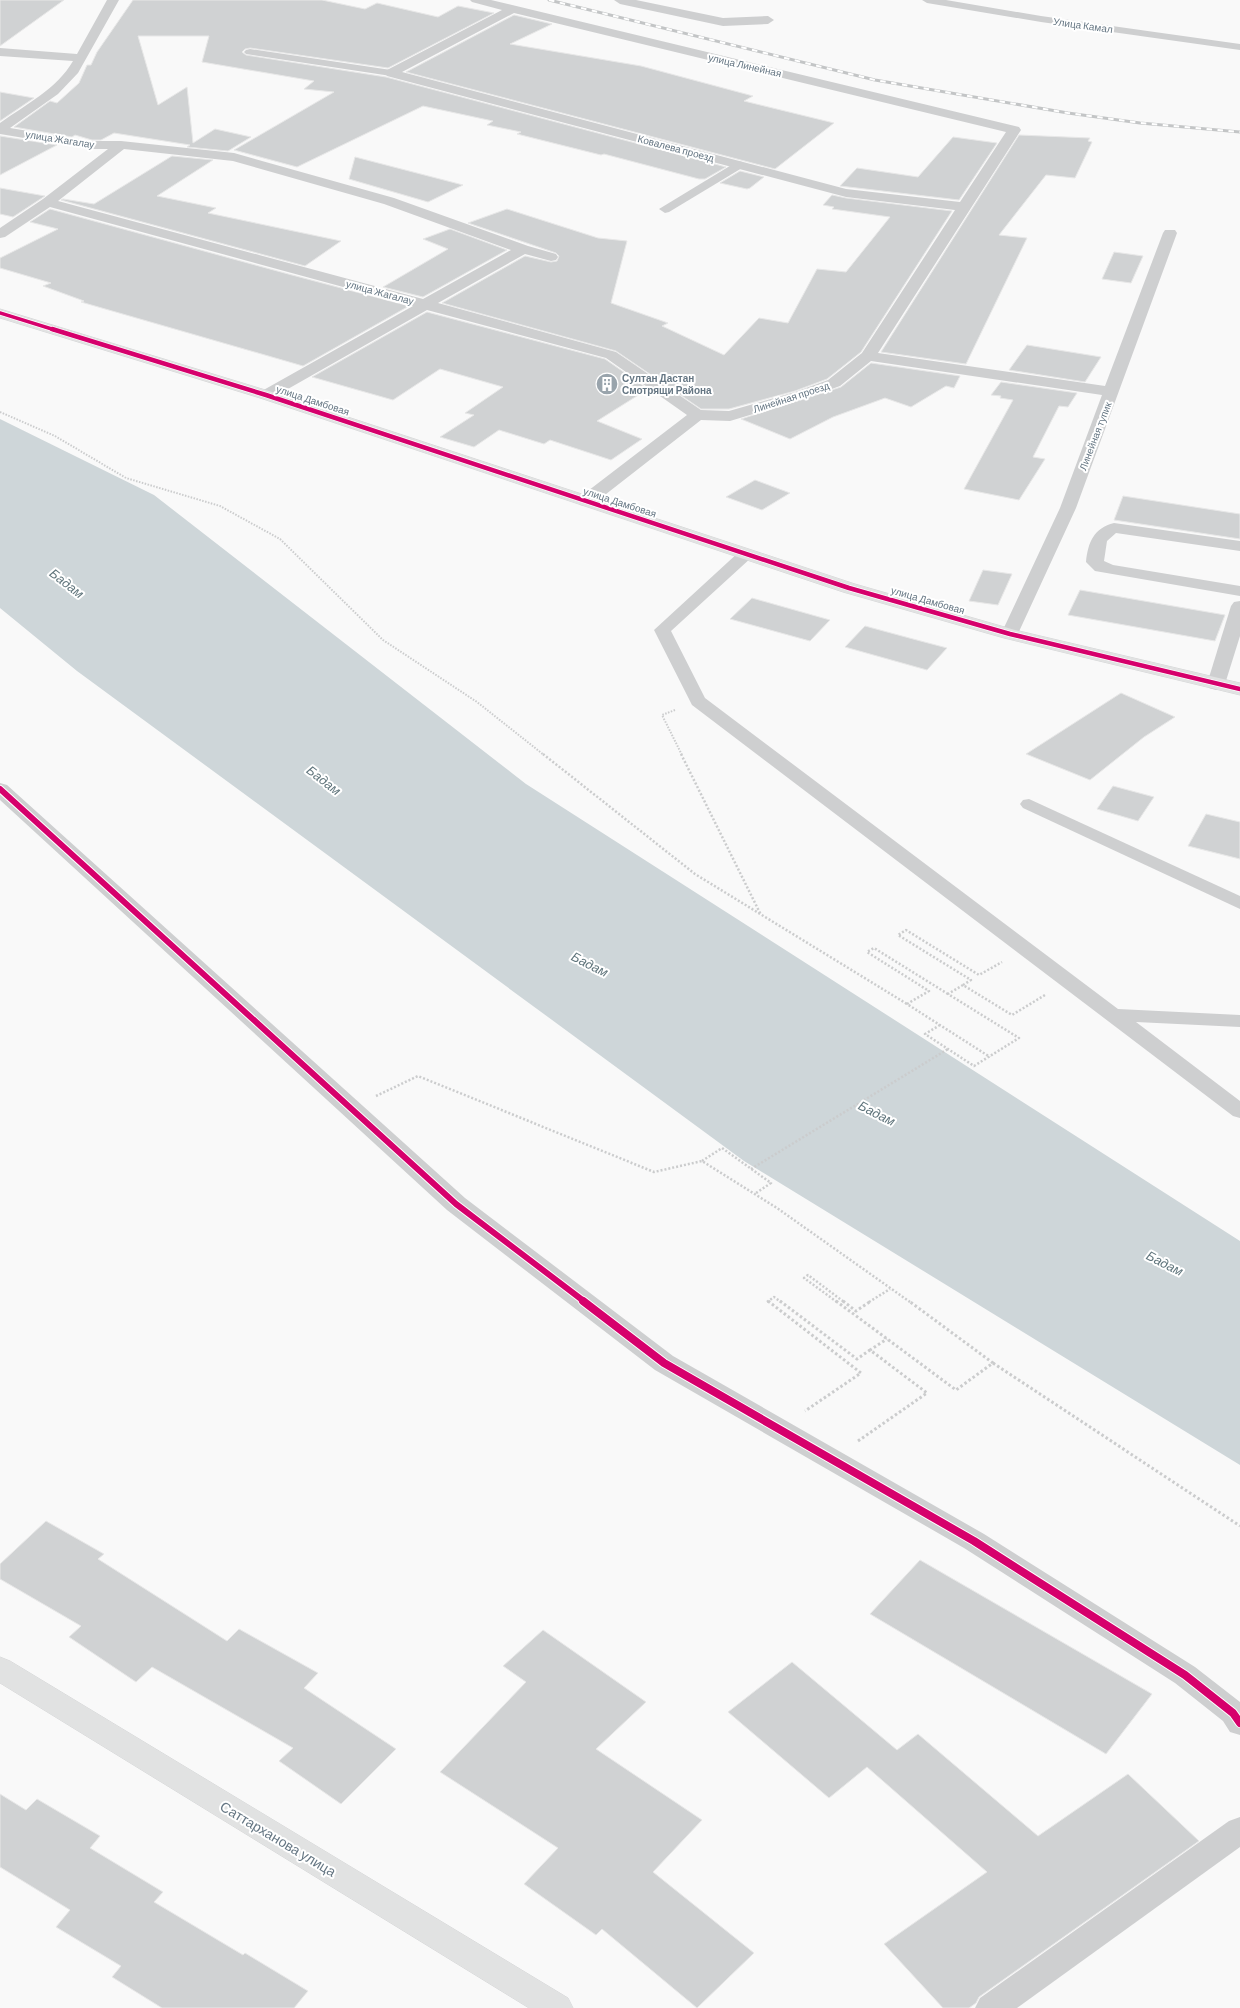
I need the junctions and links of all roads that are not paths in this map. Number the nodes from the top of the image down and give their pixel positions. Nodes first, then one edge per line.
1 (113, 0) edge
2 (476, 0) edge
3 (620, 0) edge
4 (927, 0) edge
5 (512, 9) junction
6 (768, 20) dead end
7 (1240, 47) edge
8 (0, 52) edge
9 (250, 52) dead end
10 (82, 58) junction
11 (391, 73) junction
12 (0, 129) edge
13 (1014, 130) joint
14 (121, 145) junction
15 (738, 165) junction
16 (48, 202) junction
17 (964, 206) junction
18 (665, 209) dead end
19 (1170, 233) dead end
20 (0, 234) edge
21 (523, 249) junction
22 (551, 257) dead end
23 (425, 304) junction
24 (0, 313) edge
25 (868, 356) junction
26 (1112, 392) junction
27 (266, 395) junction
28 (697, 415) junction
29 (586, 501) junction
30 (1240, 546) edge
31 (746, 554) junction
32 (1240, 591) edge
33 (1240, 606) edge
34 (1010, 634) junction
35 (1216, 684) junction
36 (1240, 689) edge
37 (0, 789) edge
38 (1029, 804) dead end
39 (1240, 903) edge
40 (1114, 1015) junction
41 (1240, 1021) edge
42 (1240, 1111) edge
43 (0, 1669) edge
44 (1240, 1723) edge
45 (1240, 1830) edge
46 (557, 2008) edge
47 (991, 2008) edge

1 - 10 street
2 - 5 street, улица Линейная
3 - 6 street
4 - 7 lane, Улица Камал
5 - 11 street
5 - 13 street, улица Линейная
8 - 10 street
9 - 11 lane
10 - 12 street
11 - 15 street, Ковалева проезд
12 - 14 street, улица Жагалау
13 - 17 street, Линейная проезд
14 - 16 street, улица Жагалау
14 - 21 street, улица Жагалау
15 - 17 street, Ковалева проезд
15 - 18 lane
16 - 20 street, улица Жагалау
16 - 23 street, улица Жагалау
17 - 25 street, Линейная проезд
19 - 26 street, Линейная тупик
21 - 22 street, улица Жагалау
21 - 23 street
23 - 27 street
23 - 28 street, улица Жагалау
24 - 27 street, улица Дамбовая
25 - 26 street
25 - 28 street, Линейная проезд
26 - 34 street, Линейная тупик
27 - 29 street, улица Дамбовая
28 - 29 street
29 - 31 street, улица Дамбовая
30 - 32 street
31 - 34 street, улица Дамбовая
31 - 40 lane
33 - 35 street
34 - 35 street, улица Дамбовая
35 - 36 street, улица Дамбовая
37 - 44 street
38 - 39 lane
40 - 41 lane
40 - 42 lane
43 - 46 street, Саттарханова улица
45 - 47 street

